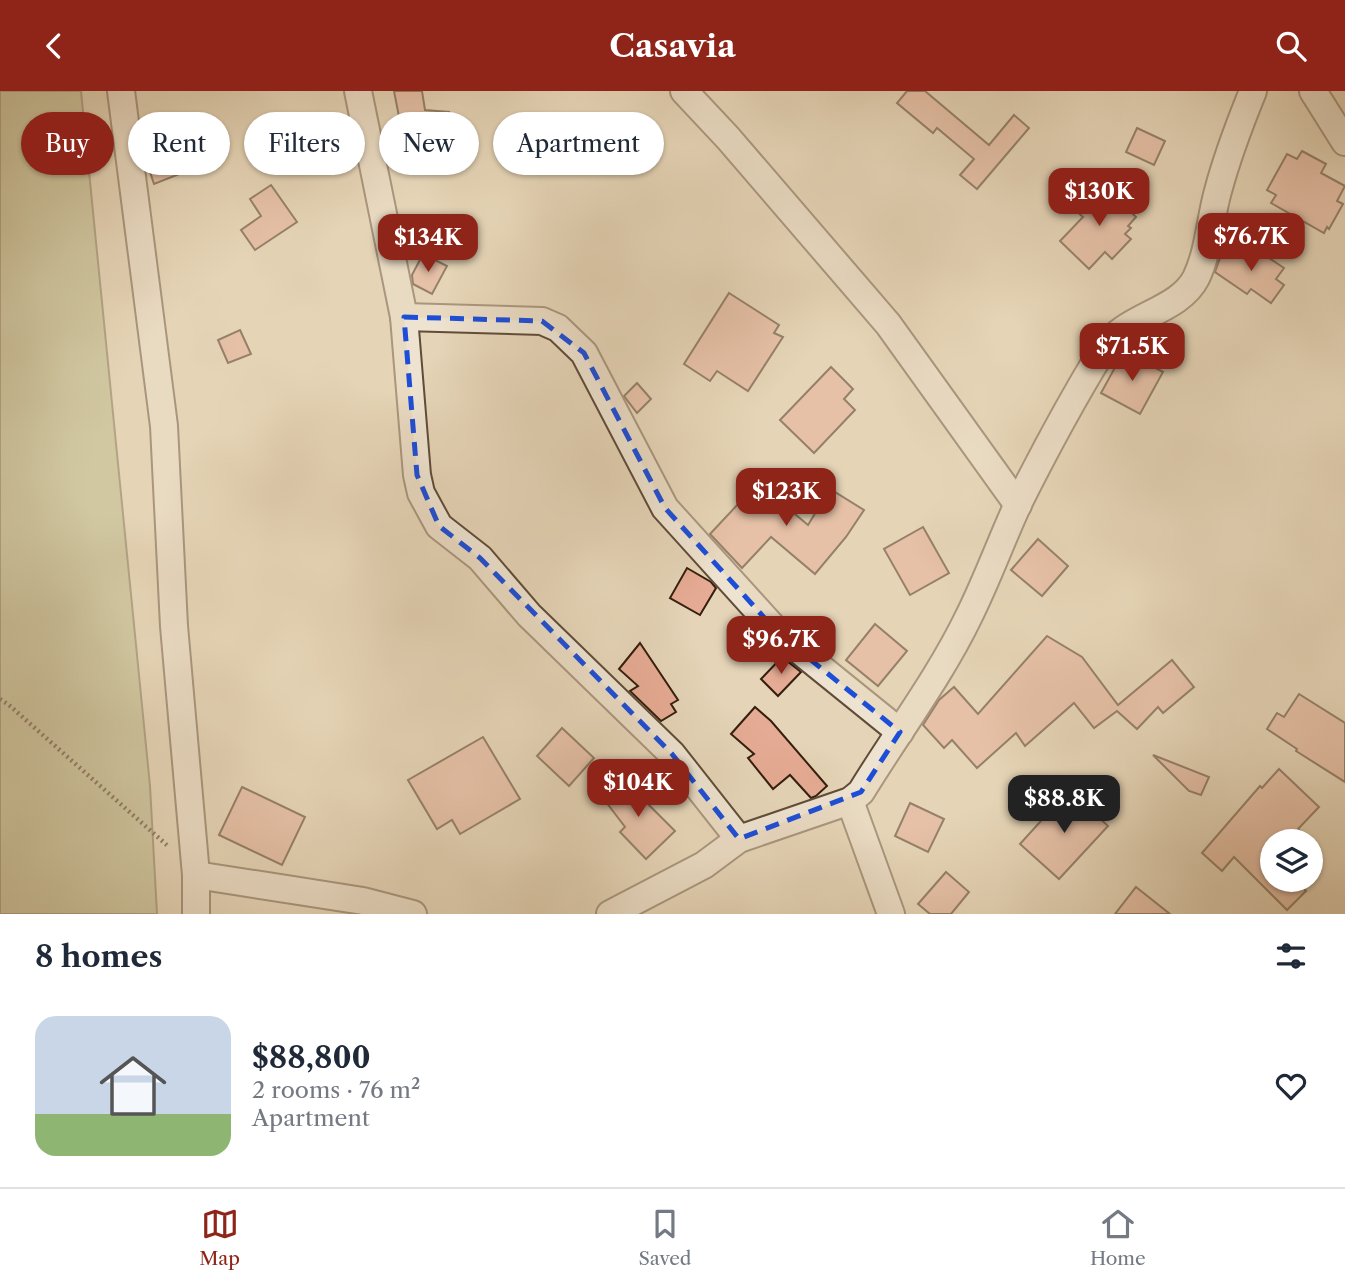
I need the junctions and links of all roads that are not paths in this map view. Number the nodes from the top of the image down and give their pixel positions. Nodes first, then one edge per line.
1 (121, 91) edge
2 (358, 91) edge
3 (684, 91) edge
4 (1254, 91) edge
5 (1313, 91) edge
6 (1345, 142) edge
7 (404, 317) junction
8 (1018, 505) junction
9 (900, 732) junction
10 (850, 800) junction
11 (739, 839) junction
12 (196, 876) junction
13 (196, 914) edge
14 (413, 914) edge
15 (610, 914) edge
16 (891, 914) edge

1 - 12 street
2 - 7 street
3 - 8 street
4 - 8 street
5 - 6 street
7 - 9 street
7 - 11 street
8 - 9 street
9 - 10 street
10 - 11 street
10 - 16 street
11 - 15 street
12 - 13 street
12 - 14 street

